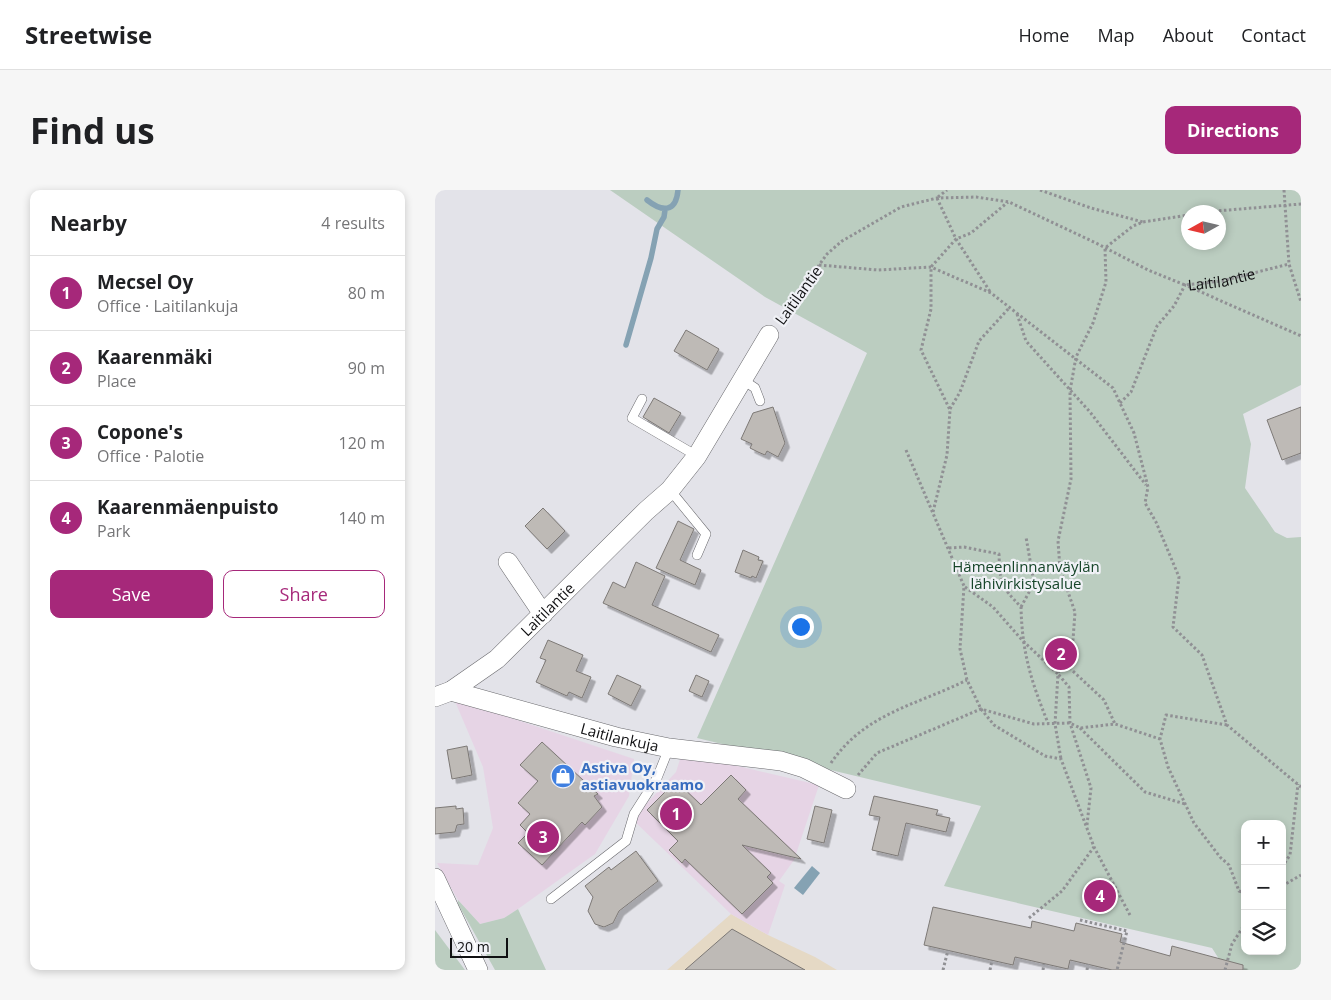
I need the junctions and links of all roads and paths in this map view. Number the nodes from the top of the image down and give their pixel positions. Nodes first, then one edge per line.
1 (947, 190) edge
2 (1040, 190) edge
3 (1284, 190) edge
4 (937, 198) junction
5 (1009, 202) junction
6 (1301, 204) edge
7 (1284, 205) junction
8 (1226, 210) edge
9 (1181, 216) edge
10 (1143, 222) junction
11 (956, 239) junction
12 (1105, 248) junction
13 (1289, 264) junction
14 (819, 265) junction
15 (931, 267) junction
16 (1185, 285) junction
17 (991, 293) junction
18 (1301, 302) edge
19 (1010, 307) junction
20 (1017, 312) junction
21 (769, 335) joint
22 (1301, 336) edge
23 (1076, 357) junction
24 (743, 380) junction
25 (1070, 390) junction
26 (642, 398) dead end
27 (760, 401) dead end
28 (1120, 403) junction
29 (950, 410) junction
30 (907, 450) dead end
31 (697, 456) junction
32 (1148, 488) junction
33 (670, 490) junction
34 (933, 512) junction
35 (1026, 537) dead end
36 (949, 548) junction
37 (697, 555) dead end
38 (508, 562) dead end
39 (964, 586) junction
40 (1021, 607) junction
41 (543, 614) junction
42 (1022, 640) junction
43 (1062, 661) junction
44 (1058, 674) junction
45 (967, 680) junction
46 (443, 694) edge
47 (981, 710) junction
48 (1048, 723) junction
49 (1070, 723) junction
50 (1055, 724) junction
51 (1115, 724) junction
52 (1227, 725) junction
53 (1080, 728) junction
54 (1160, 739) junction
55 (669, 748) junction
56 (1061, 759) junction
57 (823, 776) junction
58 (1299, 785) edge
59 (846, 789) joint
60 (1186, 804) junction
61 (1087, 825) junction
62 (1094, 847) junction
63 (1283, 865) edge
64 (1301, 875) edge
65 (435, 878) edge
66 (1286, 884) edge
67 (1241, 891) edge
68 (551, 899) dead end
69 (1131, 917) dead end
70 (1029, 918) dead end
71 (1080, 920) dead end
72 (1241, 930) edge
73 (948, 950) dead end
74 (992, 960) dead end
75 (1044, 964) dead end
76 (1088, 964) dead end
77 (478, 970) edge
78 (943, 970) edge
79 (990, 970) edge
80 (1043, 970) edge
81 (1087, 970) edge
82 (1117, 970) edge
83 (1225, 970) edge

1 - 4 path
2 - 10 path
3 - 7 path
4 - 5 path, Laitilantie
4 - 11 path
4 - 14 path, Laitilantie
5 - 11 path
5 - 12 path, Laitilantie
6 - 7 path
7 - 8 path
7 - 13 path
9 - 10 path
10 - 12 path
11 - 15 path
11 - 17 path
12 - 16 path, Laitilantie
12 - 23 path
13 - 16 path, Laitilantie
13 - 18 path
14 - 15 path
14 - 21 path, Laitilantie
15 - 17 path
15 - 29 path
16 - 22 path
16 - 28 path
17 - 19 path
19 - 20 path
19 - 29 path
20 - 23 path
20 - 25 path
21 - 24 street, Laitilantie
23 - 25 path
23 - 28 path
24 - 27 lane
24 - 31 street, Laitilantie
25 - 32 path
25 - 43 path
26 - 31 lane
28 - 32 path
29 - 34 path
30 - 34 path
31 - 33 street, Laitilantie
32 - 52 path
33 - 37 lane
33 - 41 street, Laitilantie
34 - 36 path
35 - 40 path
36 - 39 path
36 - 40 path
38 - 41 street
39 - 42 path
39 - 45 path
40 - 42 path
41 - 46 street, Laitilantie
42 - 44 path
42 - 48 path
43 - 44 path
43 - 51 path
44 - 49 path
44 - 50 path
45 - 47 path
45 - 57 path
46 - 55 street, Laitilankuja
47 - 48 path
47 - 56 path
47 - 59 path
48 - 50 path
49 - 50 path
49 - 53 path
49 - 61 path
50 - 56 path
51 - 53 path
51 - 54 path
52 - 54 path
52 - 58 path
53 - 60 path
54 - 60 path
55 - 57 street, Laitilankuja
55 - 68 lane
56 - 61 path
57 - 59 street, Laitilankuja
58 - 63 path
60 - 67 path
61 - 62 path
62 - 69 path
62 - 70 path
64 - 66 path
65 - 77 street
71 - 82 path
72 - 83 path
73 - 78 path
74 - 79 path
75 - 80 path
76 - 81 path

